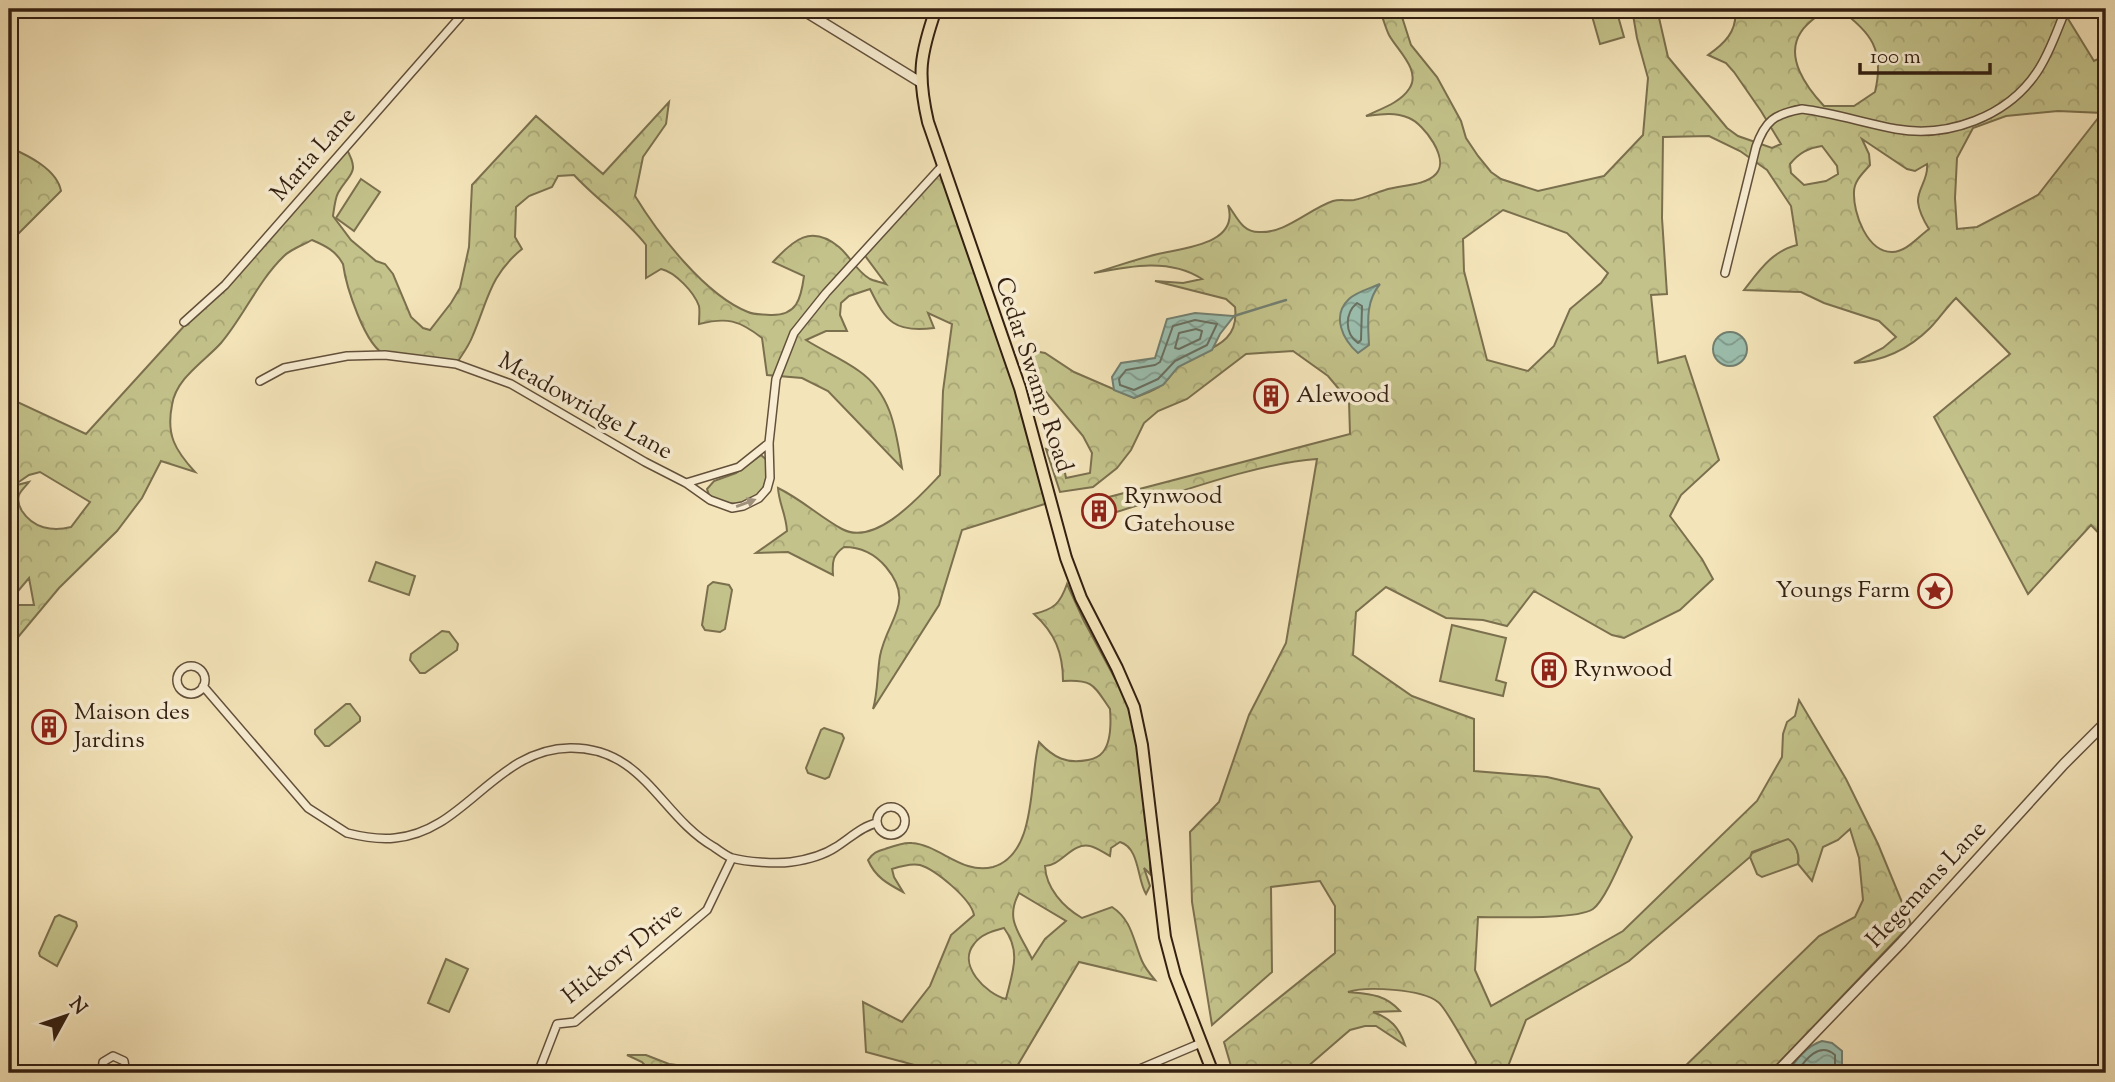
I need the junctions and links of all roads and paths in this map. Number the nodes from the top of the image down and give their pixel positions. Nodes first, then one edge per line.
1 (467, 9) edge
2 (801, 9) edge
3 (936, 9) edge
4 (2066, 9) edge
5 (920, 82) junction
6 (942, 166) junction
7 (1725, 273) dead end
8 (184, 322) dead end
9 (260, 381) dead end
10 (769, 443) junction
11 (686, 483) junction
12 (203, 686) dead end
13 (2106, 722) edge
14 (877, 823) dead end
15 (732, 858) junction
16 (1201, 1044) junction
17 (102, 1073) edge
18 (125, 1073) edge
19 (538, 1073) edge
20 (1130, 1073) edge
21 (1213, 1073) edge
22 (1776, 1073) edge

1 - 8 street, Maria Lane
2 - 5 street
3 - 5 main road, Cedar Swamp Road
4 - 7 street
5 - 6 main road, Cedar Swamp Road
6 - 10 street, Meadowridge Lane
6 - 16 main road, Cedar Swamp Road
9 - 11 street, Meadowridge Lane
10 - 11 street, Meadowridge Lane
11 -> 10 street, Meadowridge Lane
12 - 15 street
13 - 22 street, Hegemans Lane
14 - 15 street
15 - 19 street, Hickory Drive
16 - 20 street
16 - 21 main road, Cedar Swamp Road
17 - 18 street

